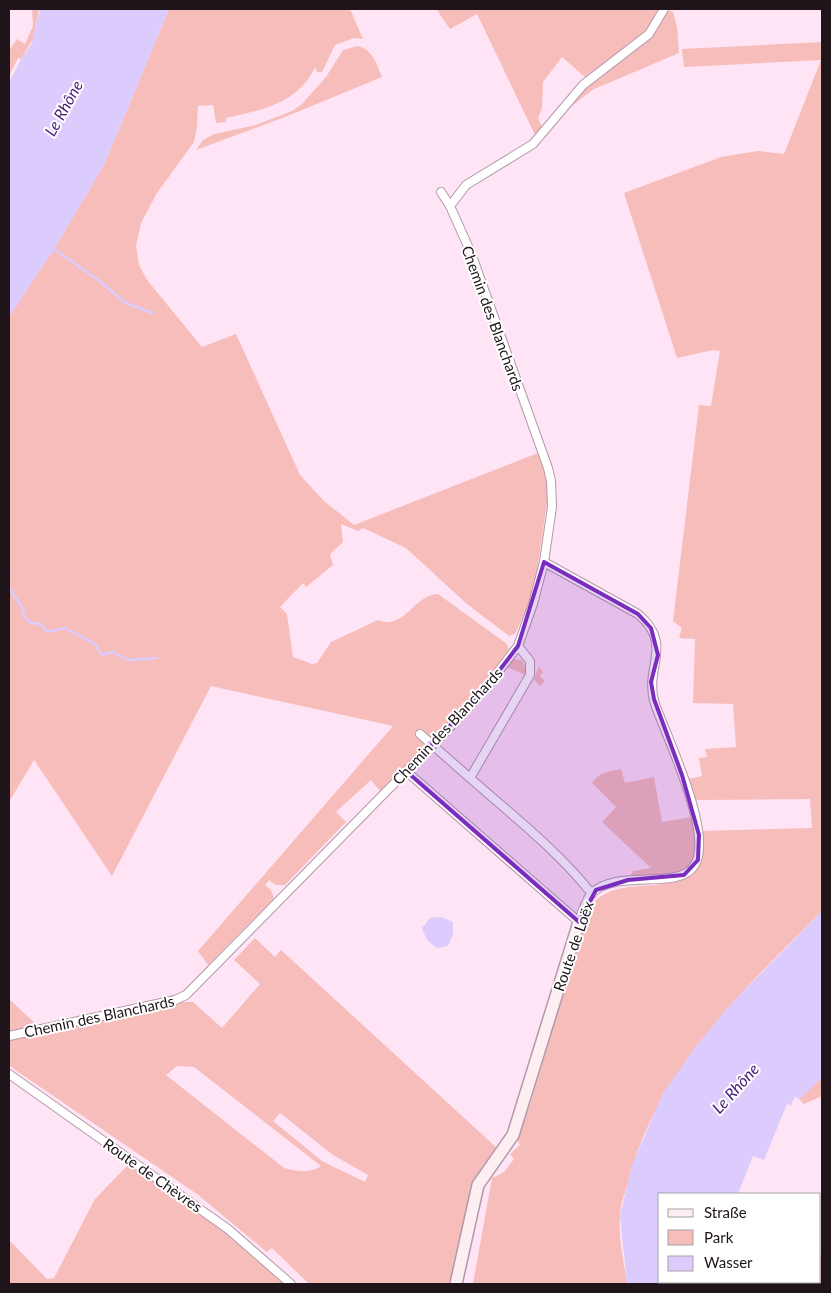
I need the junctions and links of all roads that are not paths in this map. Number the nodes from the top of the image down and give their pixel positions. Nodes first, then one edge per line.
1 (664, 9) edge
2 (441, 192) dead end
3 (450, 206) junction
4 (544, 562) junction
5 (518, 646) junction
6 (420, 734) dead end
7 (406, 771) junction
8 (470, 778) junction
9 (592, 894) junction
10 (579, 922) junction
11 (9, 1036) edge
12 (9, 1074) edge
13 (291, 1284) edge
14 (456, 1284) edge

1 - 3 street
2 - 3 street, Chemin des Blanchards
3 - 4 street, Chemin des Blanchards
4 - 5 street, Chemin des Blanchards
4 - 9 street, Route de Loëx
5 - 7 street, Chemin des Blanchards
5 - 8 street
6 - 8 street
7 - 10 street
7 - 11 street, Chemin des Blanchards
8 - 9 street
9 - 10 street, Route de Loëx
10 - 14 street, Route de Loëx
12 - 13 street, Route de Chèvres

